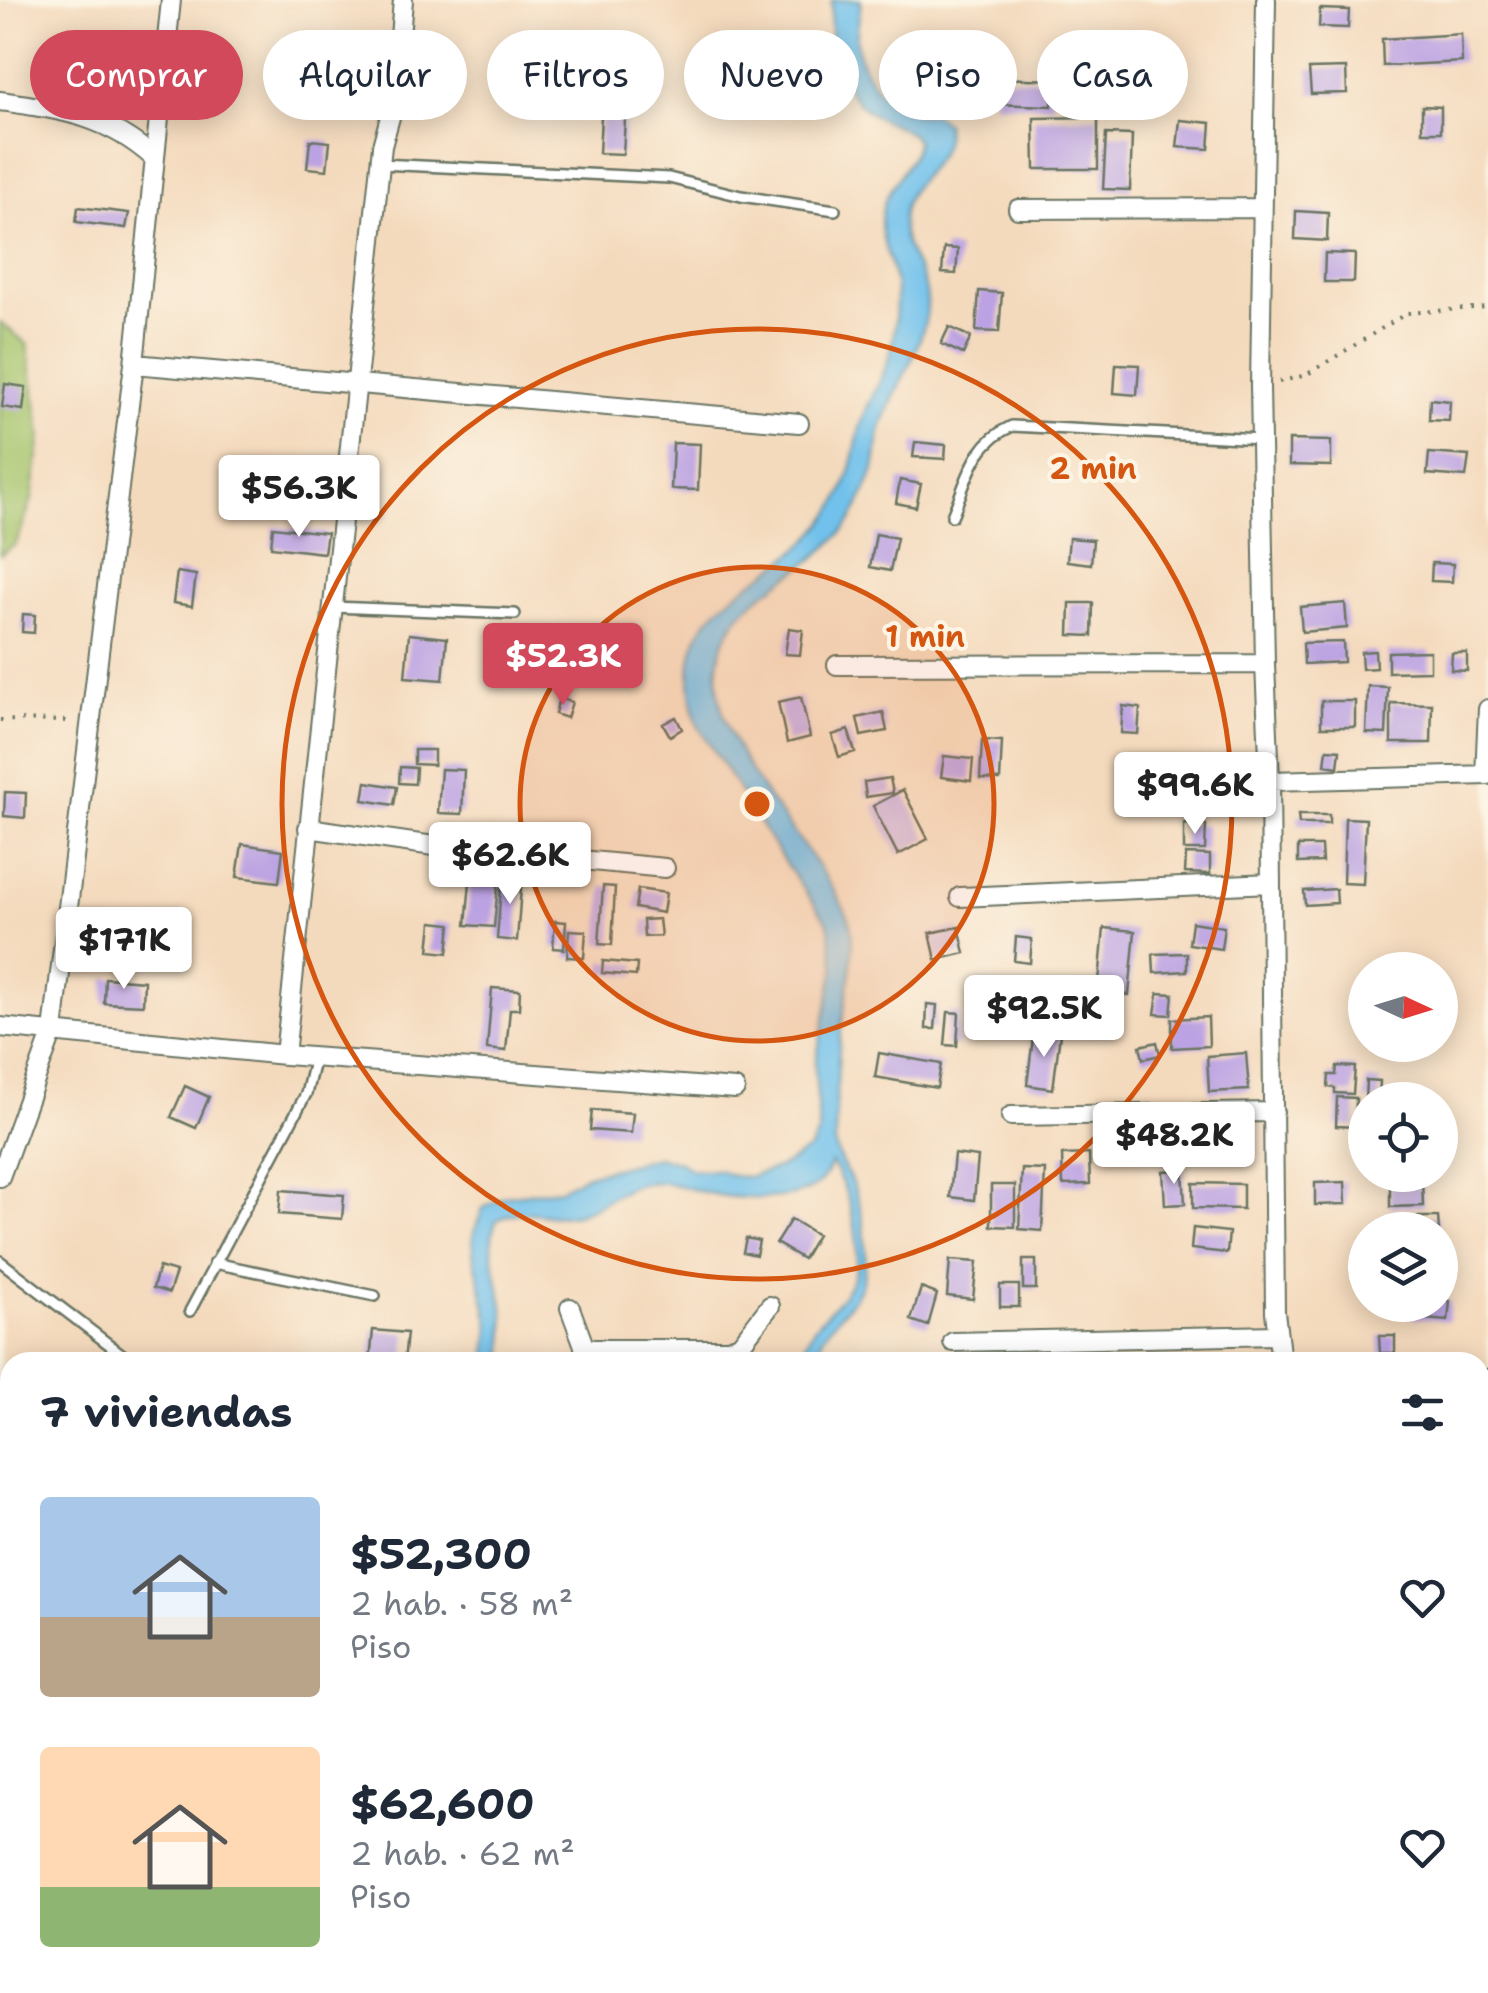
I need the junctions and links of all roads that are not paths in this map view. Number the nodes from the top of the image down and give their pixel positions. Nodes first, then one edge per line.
1 (170, 0) edge
2 (403, 0) edge
3 (1266, 0) edge
4 (0, 101) edge
5 (154, 158) junction
6 (380, 164) junction
7 (1261, 208) junction
8 (835, 210) dead end
9 (1018, 210) dead end
10 (134, 364) junction
11 (358, 383) junction
12 (798, 423) dead end
13 (1261, 439) junction
14 (952, 516) dead end
15 (332, 607) junction
16 (515, 614) dead end
17 (1264, 664) junction
18 (838, 665) dead end
19 (1488, 709) edge
20 (1486, 775) edge
21 (1270, 782) junction
22 (308, 828) junction
23 (665, 868) dead end
24 (1271, 882) junction
25 (960, 897) dead end
26 (0, 1027) edge
27 (54, 1031) junction
28 (284, 1055) junction
29 (315, 1057) junction
30 (735, 1088) dead end
31 (1274, 1112) junction
32 (1010, 1116) dead end
33 (0, 1176) edge
34 (0, 1261) edge
35 (214, 1263) junction
36 (375, 1296) dead end
37 (770, 1306) dead end
38 (570, 1308) dead end
39 (190, 1311) dead end
40 (1277, 1335) junction
41 (953, 1342) dead end
42 (119, 1352) edge
43 (586, 1352) edge
44 (668, 1352) edge
45 (1280, 1352) edge

1 - 5 street
2 - 6 street
3 - 7 street
4 - 5 street
5 - 10 street
6 - 8 lane
6 - 11 street
7 - 9 street
7 - 13 street
10 - 11 street
10 - 27 street
11 - 12 street
11 - 15 street
13 - 14 lane
13 - 17 street
15 - 16 lane
15 - 22 street
17 - 18 street
17 - 21 street
19 - 20 street
20 - 21 street
21 - 24 street
22 - 23 street
22 - 28 street
24 - 25 street
24 - 31 street
26 - 27 street
27 - 28 street
27 - 33 street
28 - 29 street
29 - 30 street
29 - 35 lane
31 - 32 street
31 - 40 street
34 - 42 lane
35 - 36 lane
35 - 39 lane
37 - 44 street
38 - 43 street
40 - 41 street
40 - 45 street

